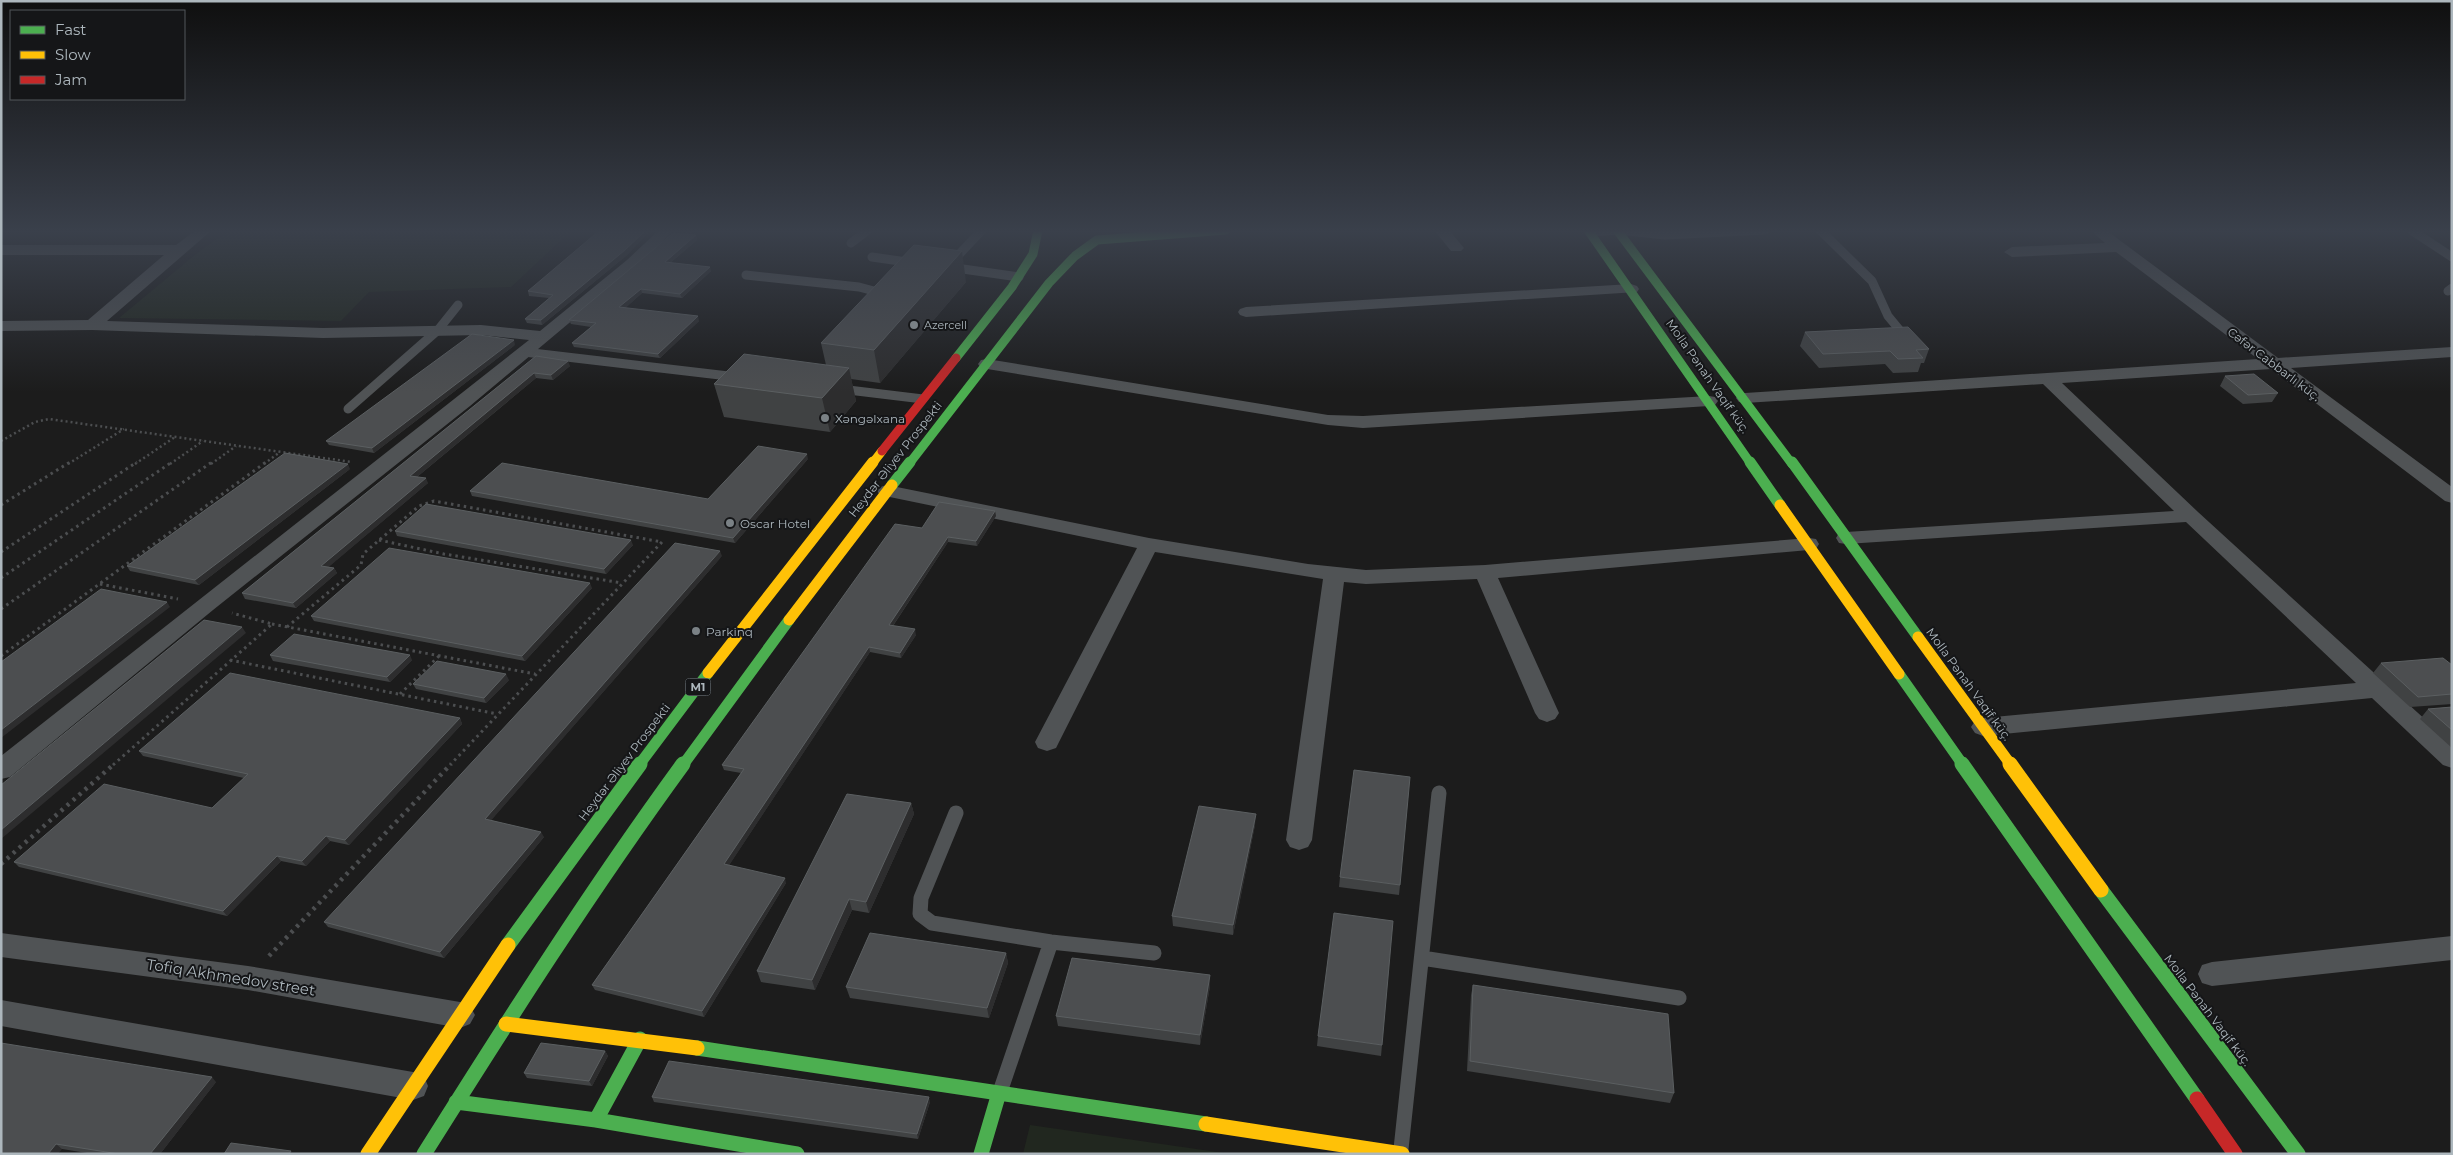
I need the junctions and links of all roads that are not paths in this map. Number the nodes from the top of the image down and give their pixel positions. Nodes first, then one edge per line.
1 (140, 284) edge
2 (607, 284) edge
3 (830, 284) edge
4 (1014, 284) edge
5 (1048, 284) edge
6 (1626, 284) edge
7 (1658, 284) edge
8 (1874, 284) edge
9 (2169, 284) edge
10 (1630, 289) junction
11 (458, 304) dead end
12 (872, 308) edge
13 (1246, 312) dead end
14 (92, 325) junction
15 (1, 326) edge
16 (438, 330) junction
17 (543, 336) junction
18 (1912, 345) edge
19 (524, 352) junction
20 (2452, 352) edge
21 (987, 364) junction
22 (2274, 364) junction
23 (747, 378) edge
24 (2048, 379) junction
25 (834, 389) edge
26 (1745, 398) junction
27 (923, 399) junction
28 (1709, 401) junction
29 (348, 409) dead end
30 (887, 491) junction
31 (2452, 497) edge
32 (2191, 516) junction
33 (1846, 538) junction
34 (1148, 544) junction
35 (1809, 544) junction
36 (1485, 572) junction
37 (1334, 575) junction
38 (2376, 689) junction
39 (1547, 712) dead end
40 (1983, 727) junction
41 (1047, 742) dead end
42 (2452, 759) edge
43 (1, 770) edge
44 (1439, 793) dead end
45 (956, 813) dead end
46 (1299, 840) dead end
47 (1051, 942) junction
48 (1, 945) edge
49 (2452, 948) edge
50 (1154, 953) dead end
51 (1422, 958) junction
52 (2212, 974) dead end
53 (1679, 998) dead end
54 (1, 1013) edge
55 (460, 1015) junction
56 (506, 1024) junction
57 (640, 1039) junction
58 (412, 1086) junction
59 (999, 1093) junction
60 (456, 1102) junction
61 (596, 1120) junction
62 (368, 1154) edge
63 (424, 1154) edge
64 (797, 1154) edge
65 (981, 1154) edge
66 (1402, 1154) edge
67 (2234, 1154) edge
68 (2298, 1154) edge

1 - 14 street
2 - 17 street
3 - 12 lane
4 - 27 main road, Heydər Əliyev Prospekti / M1
5 - 21 main road, Heydər Əliyev Prospekti / M1
6 - 10 main road, Molla Pənah Vaqif küç.
7 - 26 main road, Molla Pənah Vaqif küç.
8 - 18 lane
9 - 22 street, Cəfər Cabbarlı küç.
10 - 13 street
10 - 28 main road, Molla Pənah Vaqif küç.
11 - 16 lane
14 - 15 street
14 - 16 street
16 - 17 street
16 - 29 lane
17 - 19 street
19 - 23 lane
19 - 43 street
20 - 22 street
21 - 28 street
21 - 30 main road, Heydər Əliyev Prospekti / M1
22 - 24 street
22 - 31 street, Cəfər Cabbarlı küç.
24 - 26 street
24 - 32 street
25 - 27 lane
26 - 33 main road, Molla Pənah Vaqif küç.
27 - 55 main road, Heydər Əliyev Prospekti / M1
28 - 35 main road, Molla Pənah Vaqif küç.
30 - 34 street
30 - 56 main road, Heydər Əliyev Prospekti / M1
32 - 33 street
32 - 38 street
33 - 40 main road, Molla Pənah Vaqif küç.
34 - 37 street
34 - 41 street
35 - 36 street
35 - 67 main road, Molla Pənah Vaqif küç.
36 - 37 street
36 - 39 street
37 - 46 street
38 - 40 street
38 - 42 street
40 - 68 main road, Molla Pənah Vaqif küç.
44 - 51 lane
45 - 47 lane
47 - 50 lane
47 - 59 lane
48 - 55 street, Tofiq Akhmedov street
49 - 52 street
51 - 53 lane
51 - 66 lane
54 - 58 street
55 - 58 main road, Heydər Əliyev Prospekti / M1
56 - 57 main road
56 - 60 main road, Heydər Əliyev Prospekti / M1
57 - 59 main road
57 - 61 main road
58 - 62 main road, Heydər Əliyev Prospekti / M1
59 - 65 main road
59 - 66 main road
60 - 61 main road
60 - 63 main road, Heydər Əliyev Prospekti / M1
61 - 64 main road

